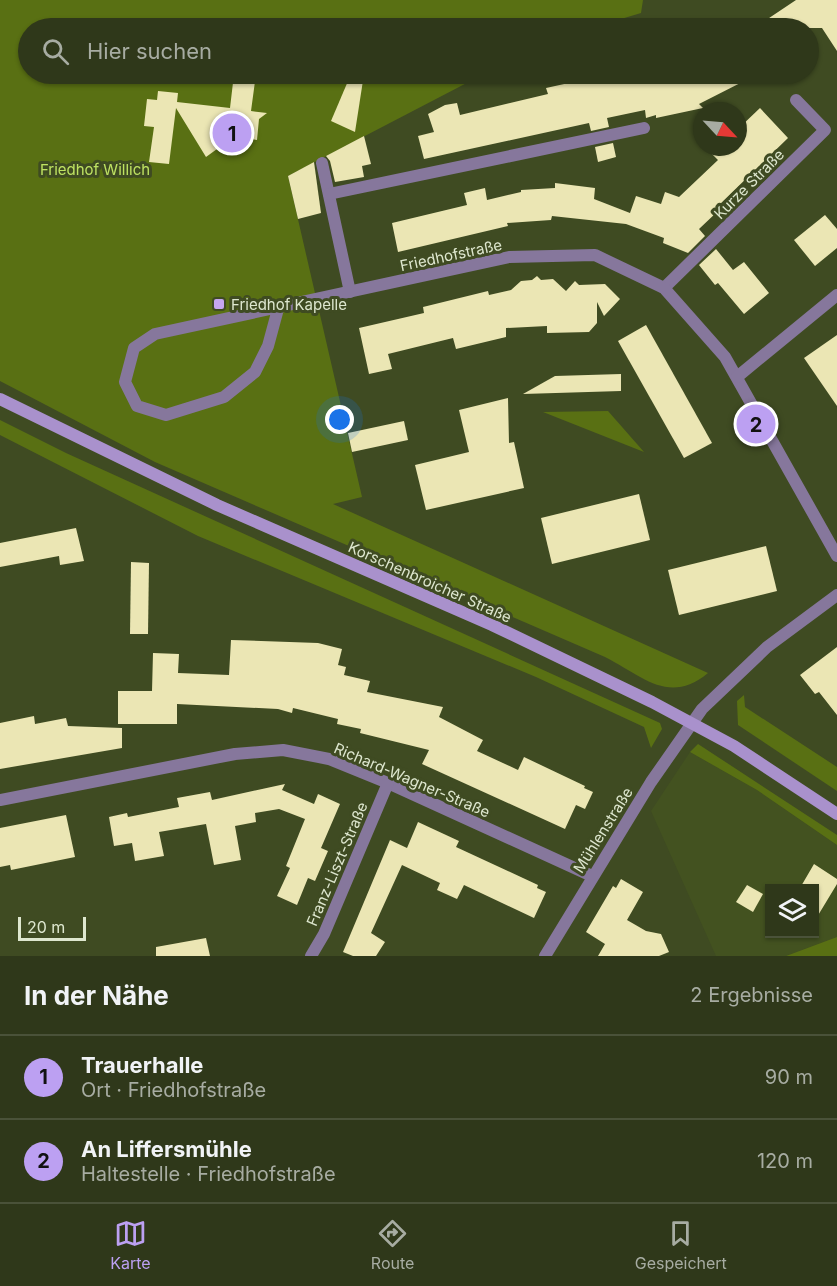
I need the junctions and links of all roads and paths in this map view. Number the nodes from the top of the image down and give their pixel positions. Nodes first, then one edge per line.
1 (796, 100) dead end
2 (644, 128) dead end
3 (322, 163) dead end
4 (329, 194) junction
5 (664, 288) junction
6 (350, 292) junction
7 (837, 295) edge
8 (278, 309) junction
9 (737, 377) junction
10 (0, 399) edge
11 (837, 556) edge
12 (837, 596) edge
13 (691, 722) junction
14 (388, 783) junction
15 (0, 800) edge
16 (837, 814) edge
17 (592, 876) junction
18 (311, 956) edge
19 (544, 956) edge

1 - 5 street, Kurze Straße
2 - 4 street
3 - 4 street
4 - 6 street
5 - 6 street, Friedhofstraße
5 - 9 street, Friedhofstraße
6 - 8 street, Friedhofstraße
7 - 9 street
8 - 8 street, Friedhofstraße
9 - 11 street, Friedhofstraße
10 - 13 main road, Korschenbroicher Straße
12 - 13 street, Mühlenstraße
13 - 16 main road, Korschenbroicher Straße
13 - 17 street, Mühlenstraße
14 - 15 street, Richard-Wagner-Straße
14 - 17 street, Richard-Wagner-Straße
14 - 18 street, Franz-Liszt-Straße
17 - 19 street, Mühlenstraße

